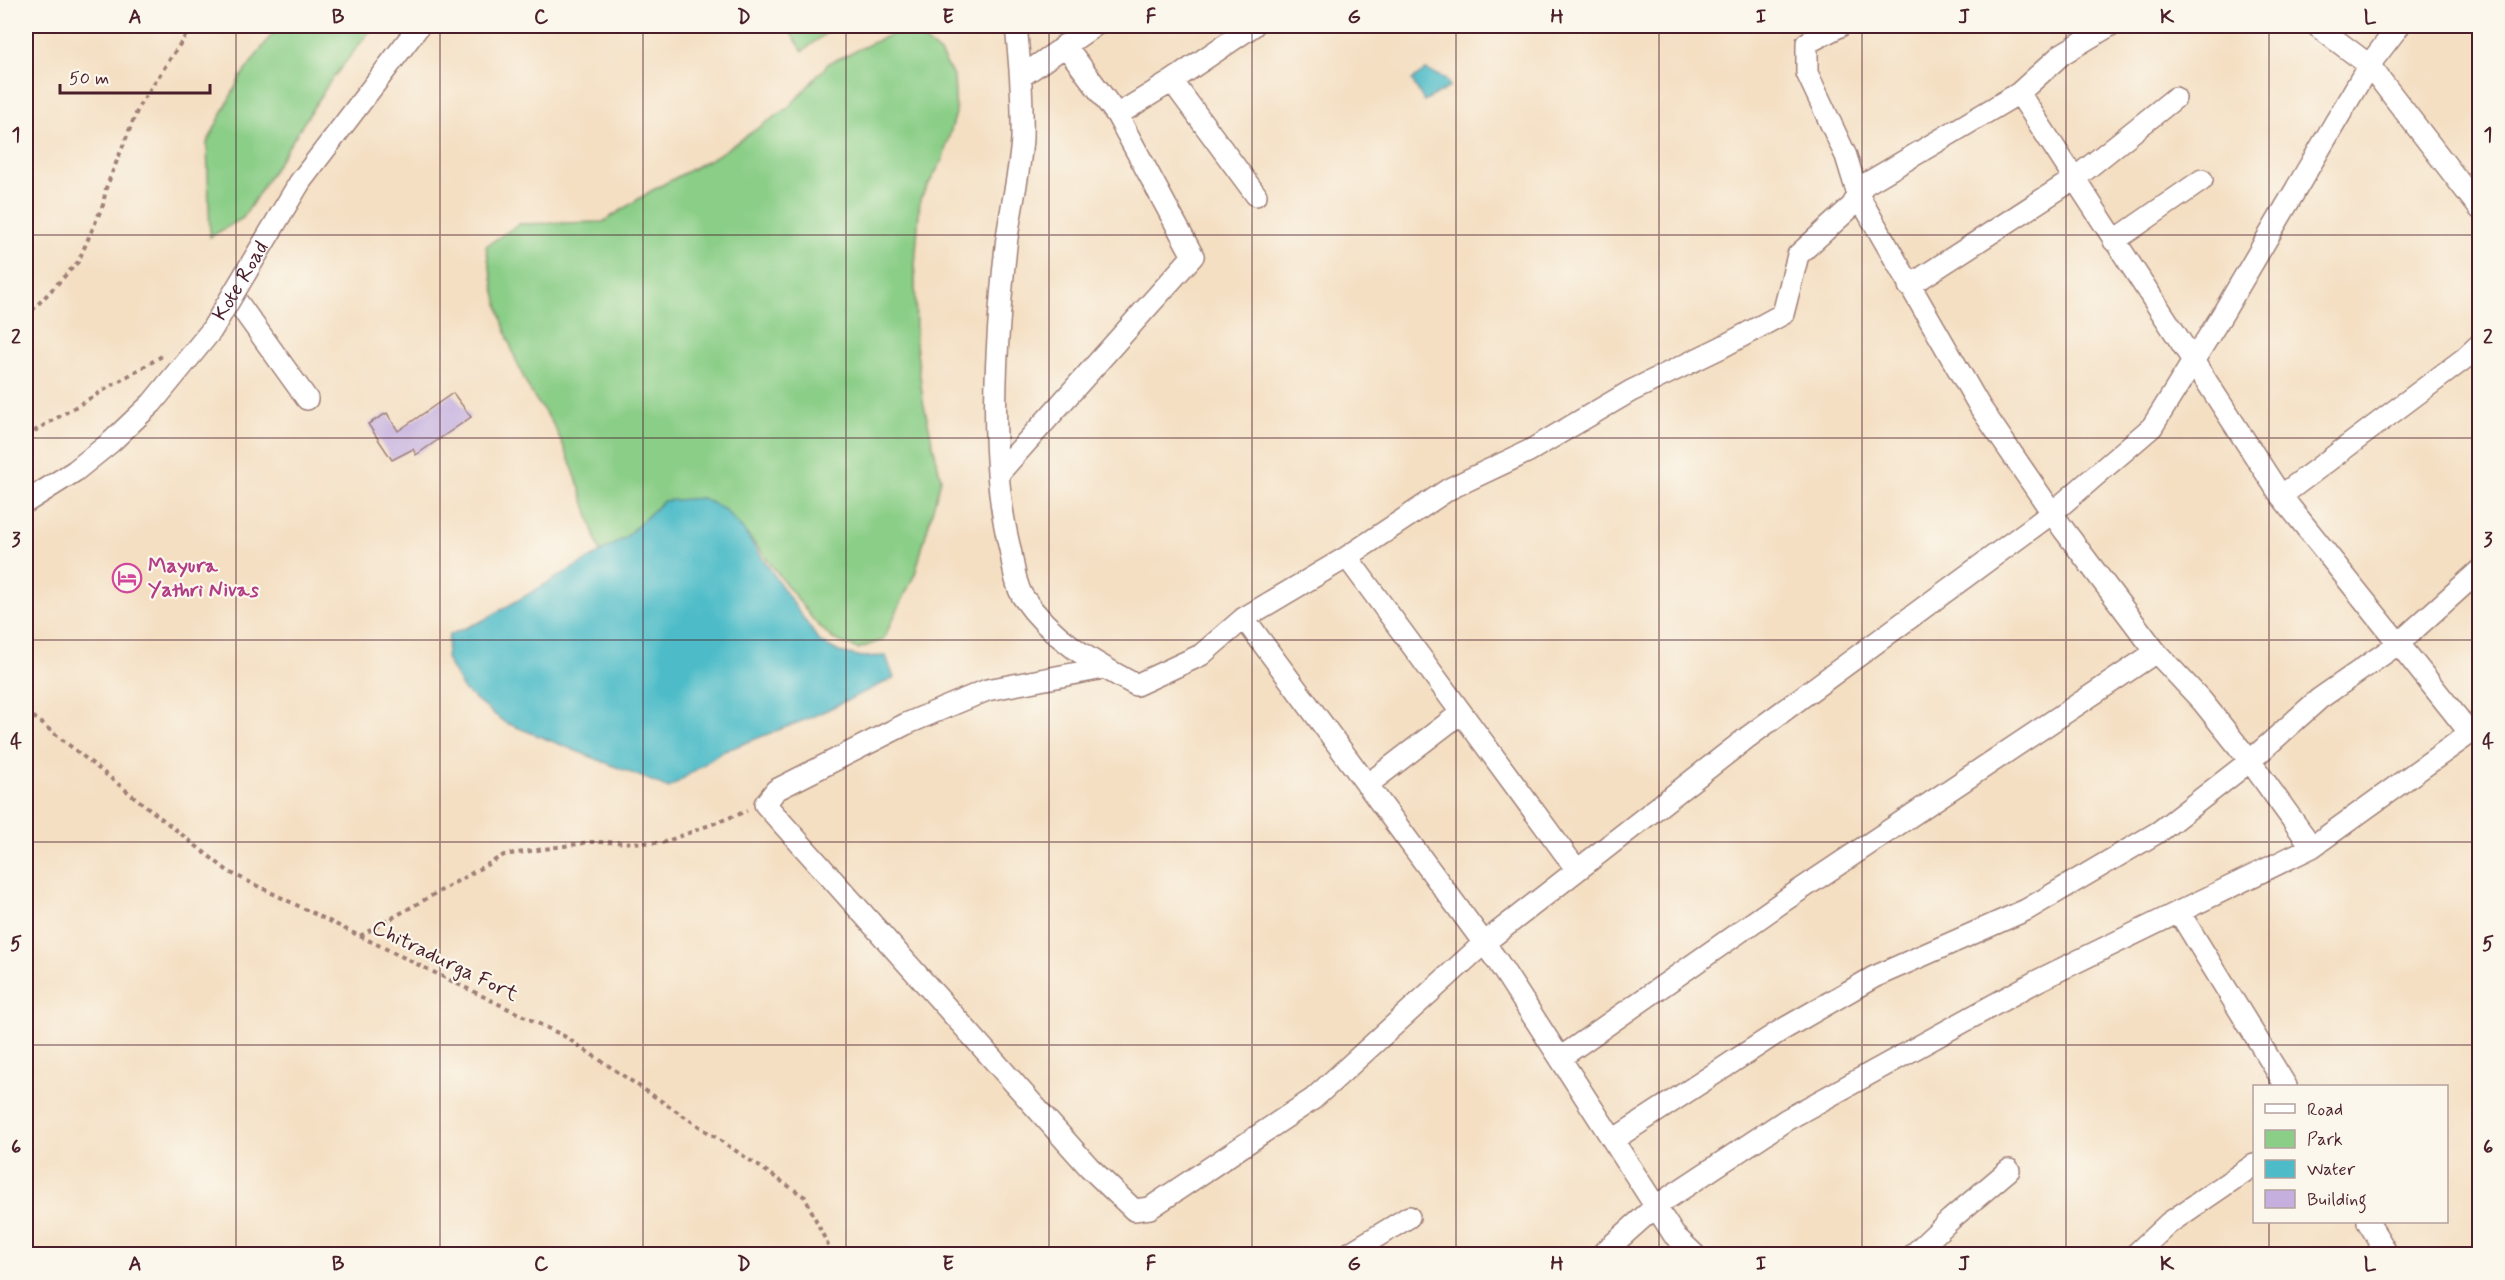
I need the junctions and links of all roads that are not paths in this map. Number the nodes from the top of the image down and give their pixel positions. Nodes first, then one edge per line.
1 (419, 26) edge
2 (1016, 26) edge
3 (1094, 26) edge
4 (1253, 26) edge
5 (1840, 26) edge
6 (2109, 26) edge
7 (2317, 26) edge
8 (2399, 26) edge
9 (1065, 45) junction
10 (2369, 65) junction
11 (1022, 76) junction
12 (1172, 81) junction
13 (2019, 93) junction
14 (2175, 98) dead end
15 (1117, 116) junction
16 (2073, 177) junction
17 (2202, 180) dead end
18 (1256, 195) dead end
19 (1858, 195) junction
20 (2480, 209) edge
21 (2114, 241) junction
22 (1910, 286) junction
23 (233, 296) junction
24 (2480, 344) edge
25 (2192, 363) junction
26 (307, 399) dead end
27 (999, 473) junction
28 (2281, 496) junction
29 (26, 502) edge
30 (2052, 513) junction
31 (1347, 557) junction
32 (2480, 570) edge
33 (1244, 618) junction
34 (2398, 642) junction
35 (2156, 652) junction
36 (1104, 668) junction
37 (1461, 713) junction
38 (2475, 729) edge
39 (2250, 761) junction
40 (1367, 785) junction
41 (2312, 847) junction
42 (1577, 870) junction
43 (2180, 912) junction
44 (1484, 943) junction
45 (1560, 1058) junction
46 (2285, 1085) edge
47 (1613, 1140) junction
48 (2253, 1166) edge
49 (2009, 1170) dead end
50 (1656, 1206) junction
51 (1409, 1217) dead end
52 (2369, 1223) edge
53 (2383, 1252) edge
54 (1348, 1254) edge
55 (1602, 1254) edge
56 (1694, 1254) edge
57 (1914, 1254) edge
58 (2136, 1254) edge

1 - 23 street, Kote Road, bridge
2 - 11 street
3 - 9 street
4 - 12 street
5 - 19 street
6 - 13 street
7 - 10 street
8 - 10 street
9 - 11 street
9 - 15 street
10 - 20 street
10 - 25 street
11 - 27 street
12 - 15 street
12 - 18 street
13 - 16 street
13 - 19 street
14 - 16 street
15 - 27 street
16 - 21 street
16 - 22 street
17 - 21 street
19 - 22 street
19 - 31 street
21 - 25 street
22 - 30 street
23 - 26 street
23 - 29 street, Kote Road, bridge
24 - 28 street
25 - 28 street
25 - 30 street
27 - 36 street
28 - 34 street
30 - 35 street
30 - 42 street
31 - 33 street
31 - 37 street
32 - 34 street
33 - 36 street
33 - 40 street
34 - 38 street
34 - 39 street
35 - 39 street
35 - 45 street
36 - 44 street
37 - 40 street
37 - 42 street
38 - 41 street
39 - 41 street
39 - 47 street
40 - 44 street
41 - 43 street
42 - 44 street
43 - 46 street
43 - 50 street
44 - 45 street
45 - 47 street
47 - 50 street
48 - 58 street
49 - 57 street
50 - 55 street
50 - 56 street
51 - 54 street
52 - 53 street

